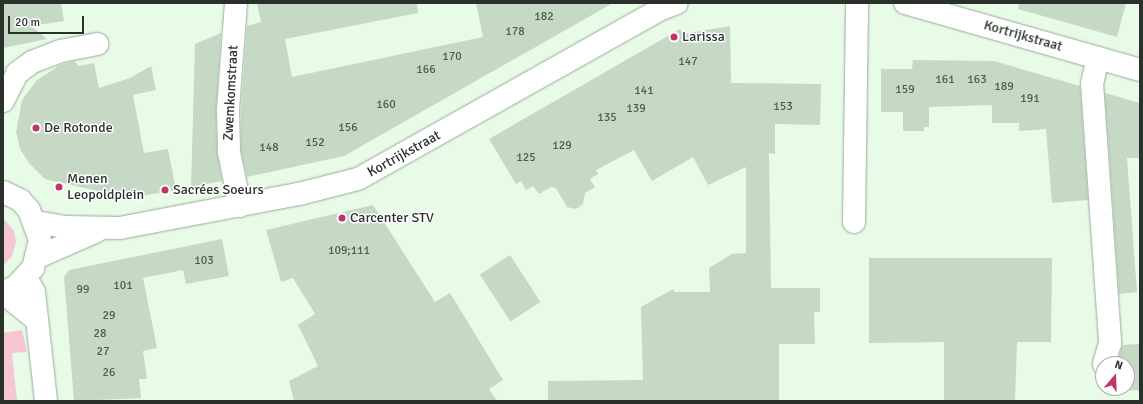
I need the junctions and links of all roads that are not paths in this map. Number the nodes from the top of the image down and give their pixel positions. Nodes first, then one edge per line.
1 (236, 3) edge
2 (677, 3) edge
3 (857, 3) edge
4 (905, 3) edge
5 (97, 44) dead end
6 (1098, 58) junction
7 (1140, 70) edge
8 (3, 101) edge
9 (3, 192) edge
10 (240, 206) junction
11 (36, 222) junction
12 (854, 222) dead end
13 (103, 229) junction
14 (38, 257) junction
15 (26, 278) junction
16 (3, 292) edge
17 (37, 320) junction
18 (1105, 356) edge
19 (46, 401) edge

1 - 10 street, Zwemkomstraat
2 - 10 street, Kortrijkstraat
3 - 12 street
4 - 6 street, Kortrijkstraat
5 - 8 street
6 - 7 street, Kortrijkstraat
6 - 18 street
9 - 11 street
10 - 13 street, Kortrijkstraat
11 - 13 street, Kortrijkstraat
11 - 14 street
13 - 14 street, Kortrijkstraat
14 - 15 street
15 - 16 street
15 - 17 street
16 - 17 street
17 - 19 street

